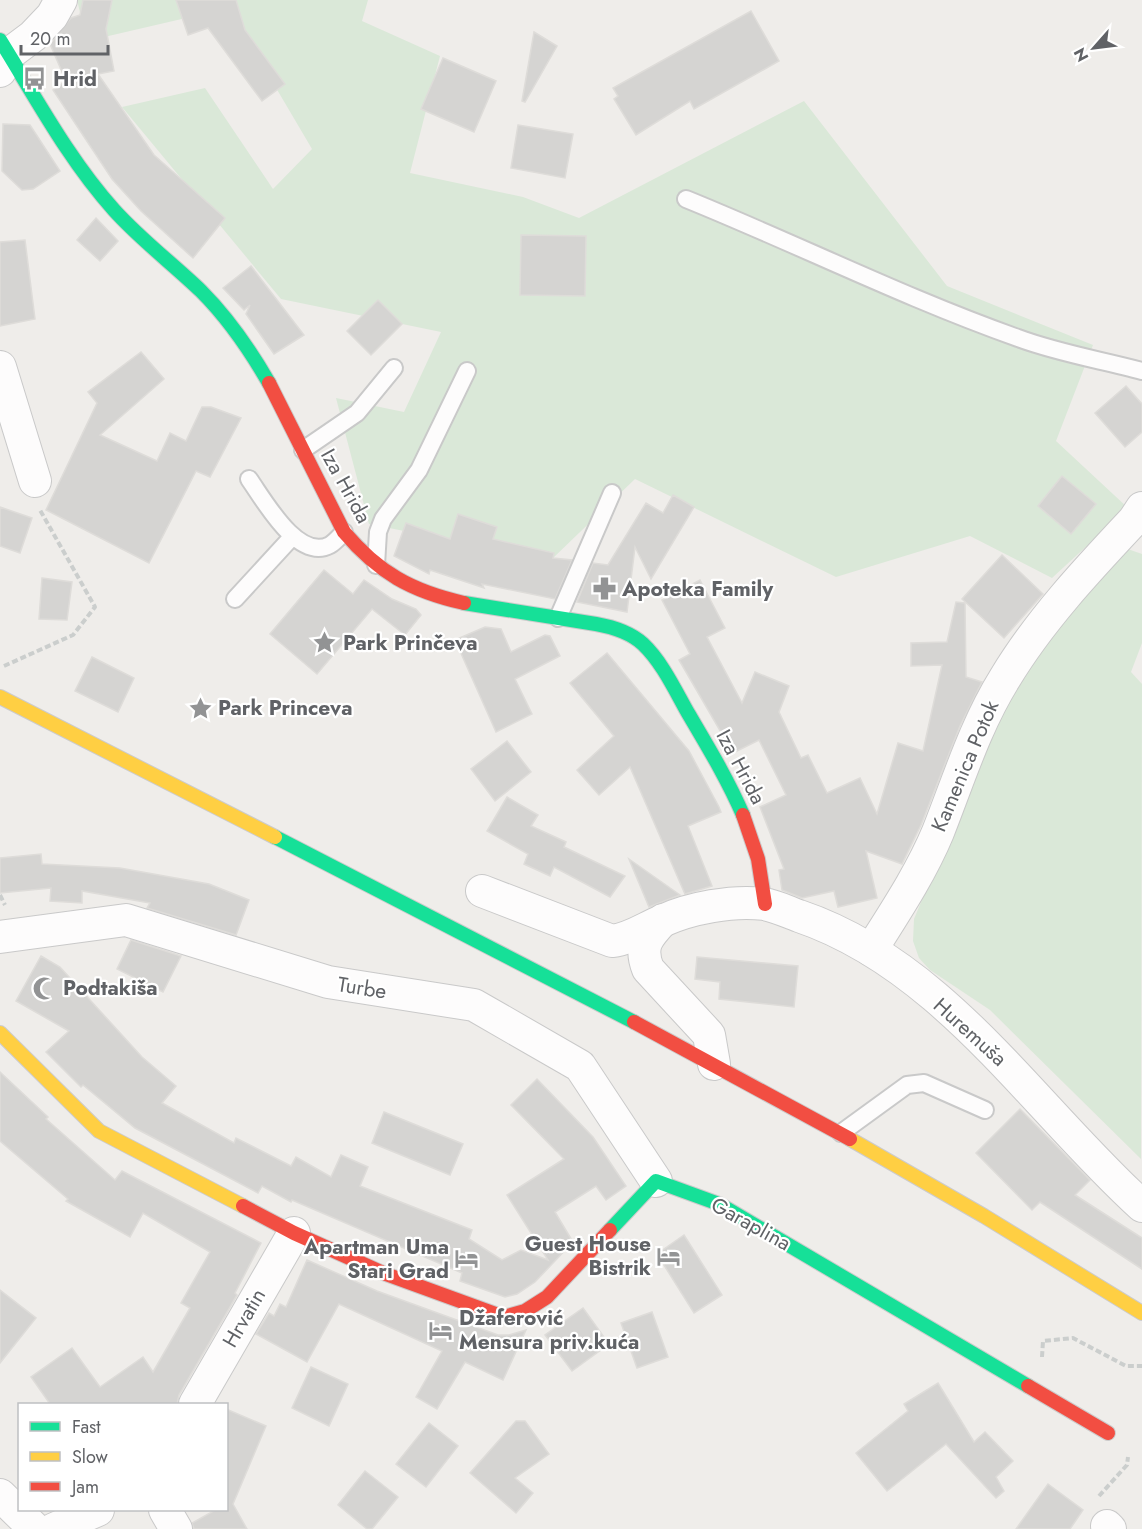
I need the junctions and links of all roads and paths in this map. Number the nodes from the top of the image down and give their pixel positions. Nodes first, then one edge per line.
1 (61, 0) edge
2 (3, 55) edge
3 (686, 199) dead end
4 (0, 367) edge
5 (394, 368) dead end
6 (1142, 370) edge
7 (468, 371) dead end
8 (303, 450) junction
9 (249, 479) dead end
10 (35, 481) joint
11 (612, 493) dead end
12 (1142, 508) edge
13 (344, 532) junction
14 (292, 537) junction
15 (376, 565) junction
16 (235, 599) dead end
17 (558, 618) junction
18 (0, 668) edge
19 (0, 697) edge
20 (482, 891) dead end
21 (765, 904) junction
22 (663, 920) junction
23 (0, 937) edge
24 (871, 950) junction
25 (0, 1033) edge
26 (714, 1064) junction
27 (985, 1110) dead end
28 (841, 1133) junction
29 (656, 1181) junction
30 (1142, 1206) edge
31 (294, 1233) junction
32 (1142, 1313) edge
33 (1142, 1366) edge
34 (1045, 1395) junction
35 (196, 1403) edge
36 (1108, 1433) joint
37 (0, 1495) edge
38 (94, 1511) edge
39 (166, 1511) edge
40 (1108, 1528) edge
41 (36, 1529) edge
42 (54, 1529) edge
43 (176, 1529) edge

1 - 2 street
2 - 8 street, Iza Hrida
3 - 6 lane
4 - 10 street
5 - 8 lane
7 - 15 lane
8 - 13 street, Iza Hrida
9 - 14 lane
10 - 18 path
11 - 17 lane
12 - 24 street, Kamenica Potok
13 - 14 lane
13 - 15 street, Iza Hrida
14 - 16 lane
15 - 17 street, Iza Hrida
17 - 21 street, Iza Hrida
19 - 26 street
20 - 22 street
21 - 22 street
21 - 24 street, Huremuša
22 - 26 street
23 - 29 street, Turbe
24 - 30 street, Huremuša
25 - 31 street
26 - 28 street
27 - 28 lane
28 - 32 street
29 - 31 street
29 - 34 street, Garaplina
31 - 35 street, Hrvatin
33 - 34 path
34 - 36 street, Garaplina
36 - 40 path
37 - 41 street
38 - 42 street
39 - 43 street

